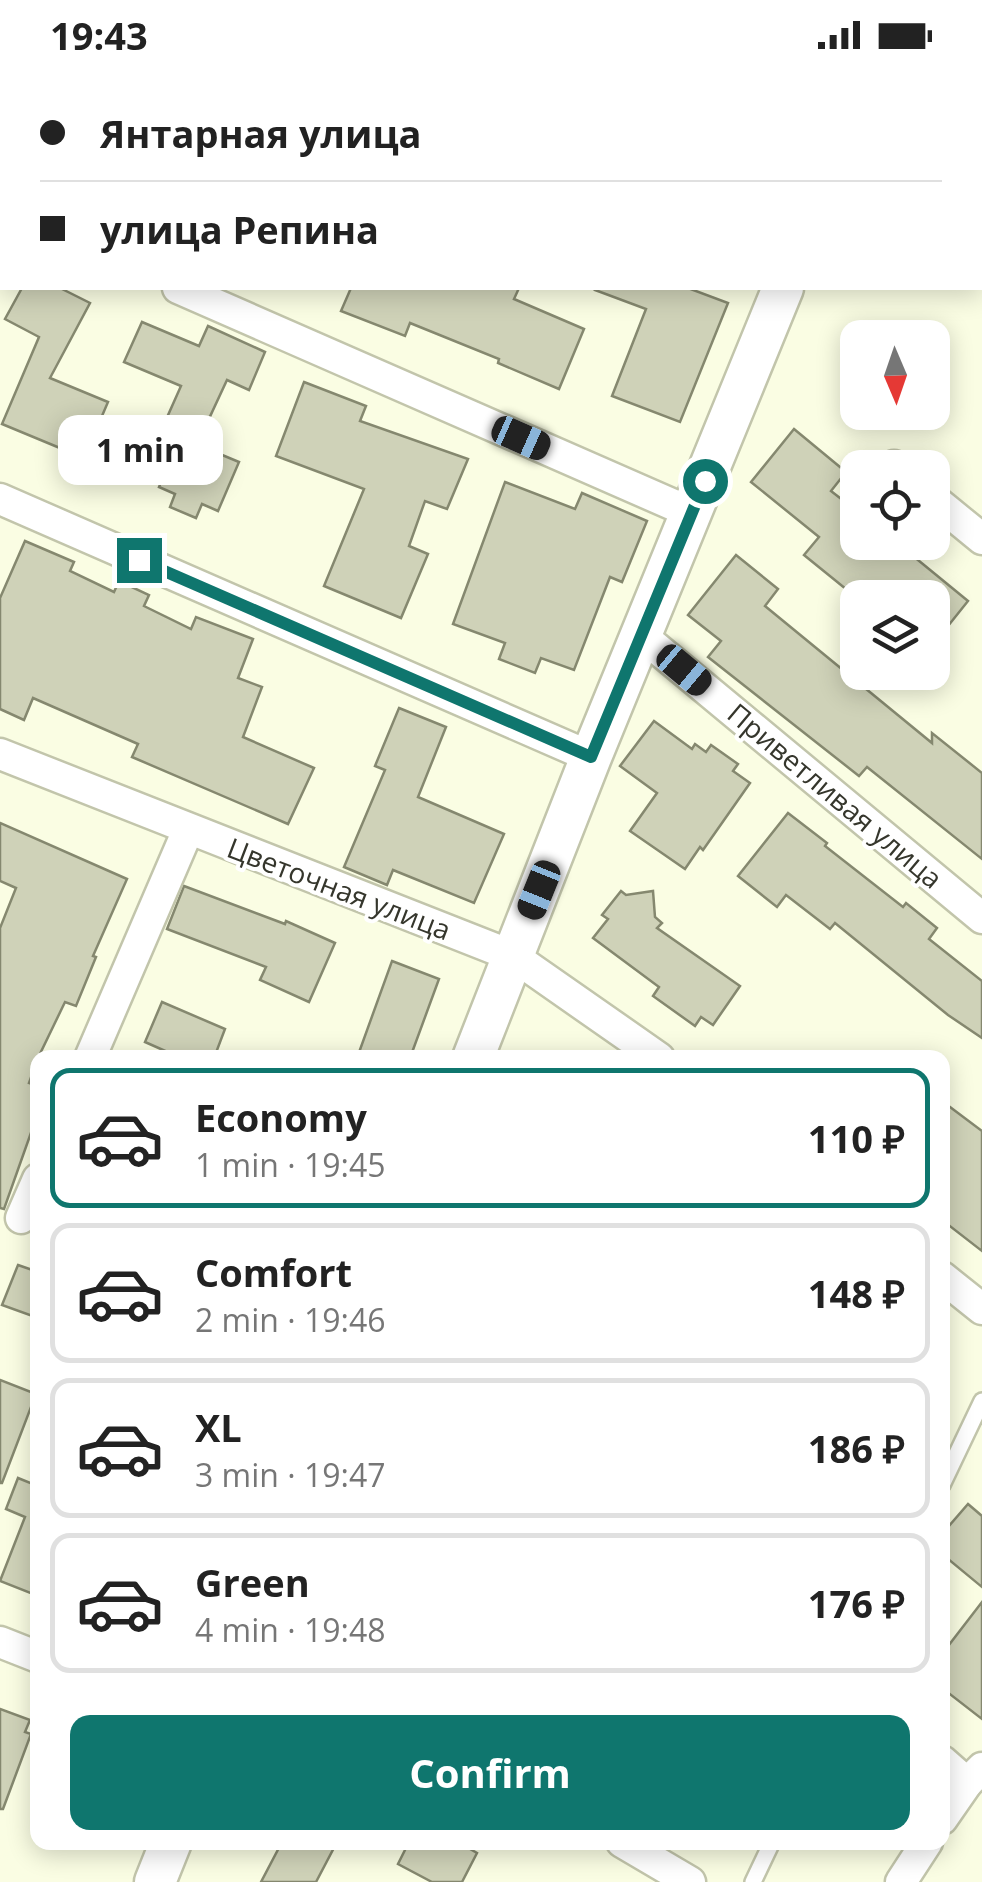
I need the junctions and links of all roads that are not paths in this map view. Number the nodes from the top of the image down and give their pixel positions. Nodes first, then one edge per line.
1 (183, 290) edge
2 (782, 290) edge
3 (0, 499) edge
4 (692, 513) junction
5 (950, 513) edge
6 (982, 539) edge
7 (642, 636) junction
8 (0, 754) edge
9 (591, 757) junction
10 (188, 830) junction
11 (982, 918) edge
12 (513, 956) junction
13 (93, 1050) edge
14 (476, 1050) edge
15 (648, 1050) edge
16 (950, 1282) edge
17 (982, 1308) edge
18 (982, 1401) edge
19 (950, 1468) edge
20 (0, 1642) edge
21 (30, 1653) edge
22 (950, 1765) edge
23 (974, 1776) edge
24 (950, 1809) edge
25 (168, 1850) edge
26 (636, 1850) edge
27 (768, 1850) edge
28 (922, 1850) edge
29 (154, 1882) edge
30 (690, 1882) edge
31 (753, 1882) edge
32 (900, 1882) edge

1 - 4 street
2 - 4 street
3 - 9 street
4 - 7 street
5 - 6 street
7 - 9 street
7 - 11 street, Приветливая улица
8 - 10 street, Цветочная улица
9 - 12 street
10 - 12 street, Цветочная улица
10 - 13 street
12 - 14 street
12 - 15 street, Цветочная улица
16 - 17 street
18 - 19 lane
20 - 21 street
22 - 23 street
23 - 24 street
25 - 29 street
26 - 30 street
27 - 31 lane
28 - 32 street

